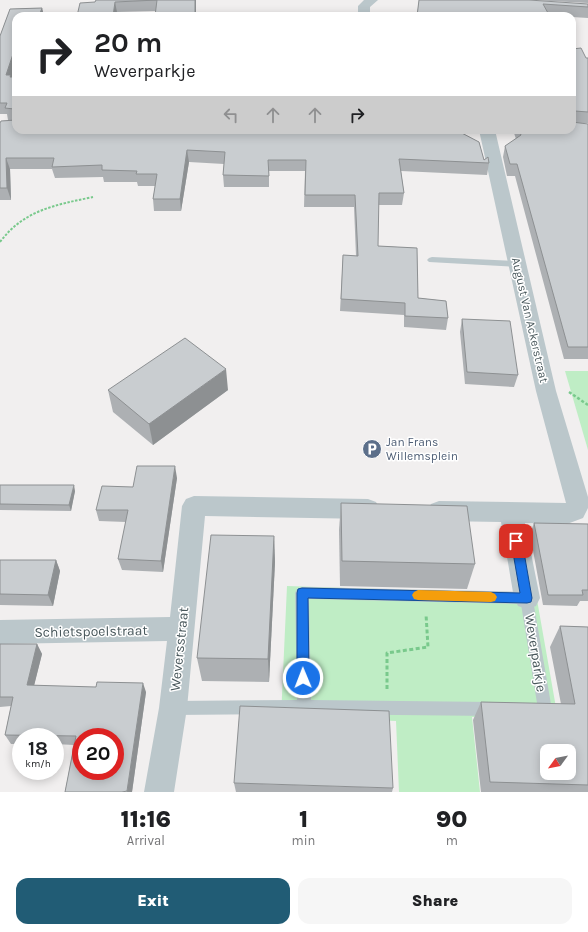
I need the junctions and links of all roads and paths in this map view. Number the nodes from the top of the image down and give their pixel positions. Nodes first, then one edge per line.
1 (373, 0) edge
2 (364, 12) edge
3 (488, 134) edge
4 (93, 197) dead end
5 (0, 242) edge
6 (432, 260) dead end
7 (517, 264) junction
8 (392, 510) edge
9 (416, 510) edge
10 (582, 510) edge
11 (511, 513) junction
12 (424, 596) junction
13 (527, 598) junction
14 (182, 629) junction
15 (0, 632) edge
16 (304, 707) junction
17 (174, 708) junction
18 (387, 708) junction
19 (506, 709) edge
20 (522, 710) edge
21 (159, 792) edge

1 - 2 street
3 - 7 street, August Van Ackerstraat
4 - 5 path
6 - 7 lane
7 - 10 street, August Van Ackerstraat
8 - 14 street, Weversstraat
9 - 11 street
10 - 11 street
11 - 13 street
12 - 13 lane, Weverparkje
12 - 16 lane, Weverparkje
12 - 18 path
13 - 20 lane, Weverparkje
14 - 15 street, Schietspoelstraat
14 - 17 street, Weversstraat
16 - 17 lane
16 - 18 lane
17 - 21 street, Weversstraat
18 - 19 lane

